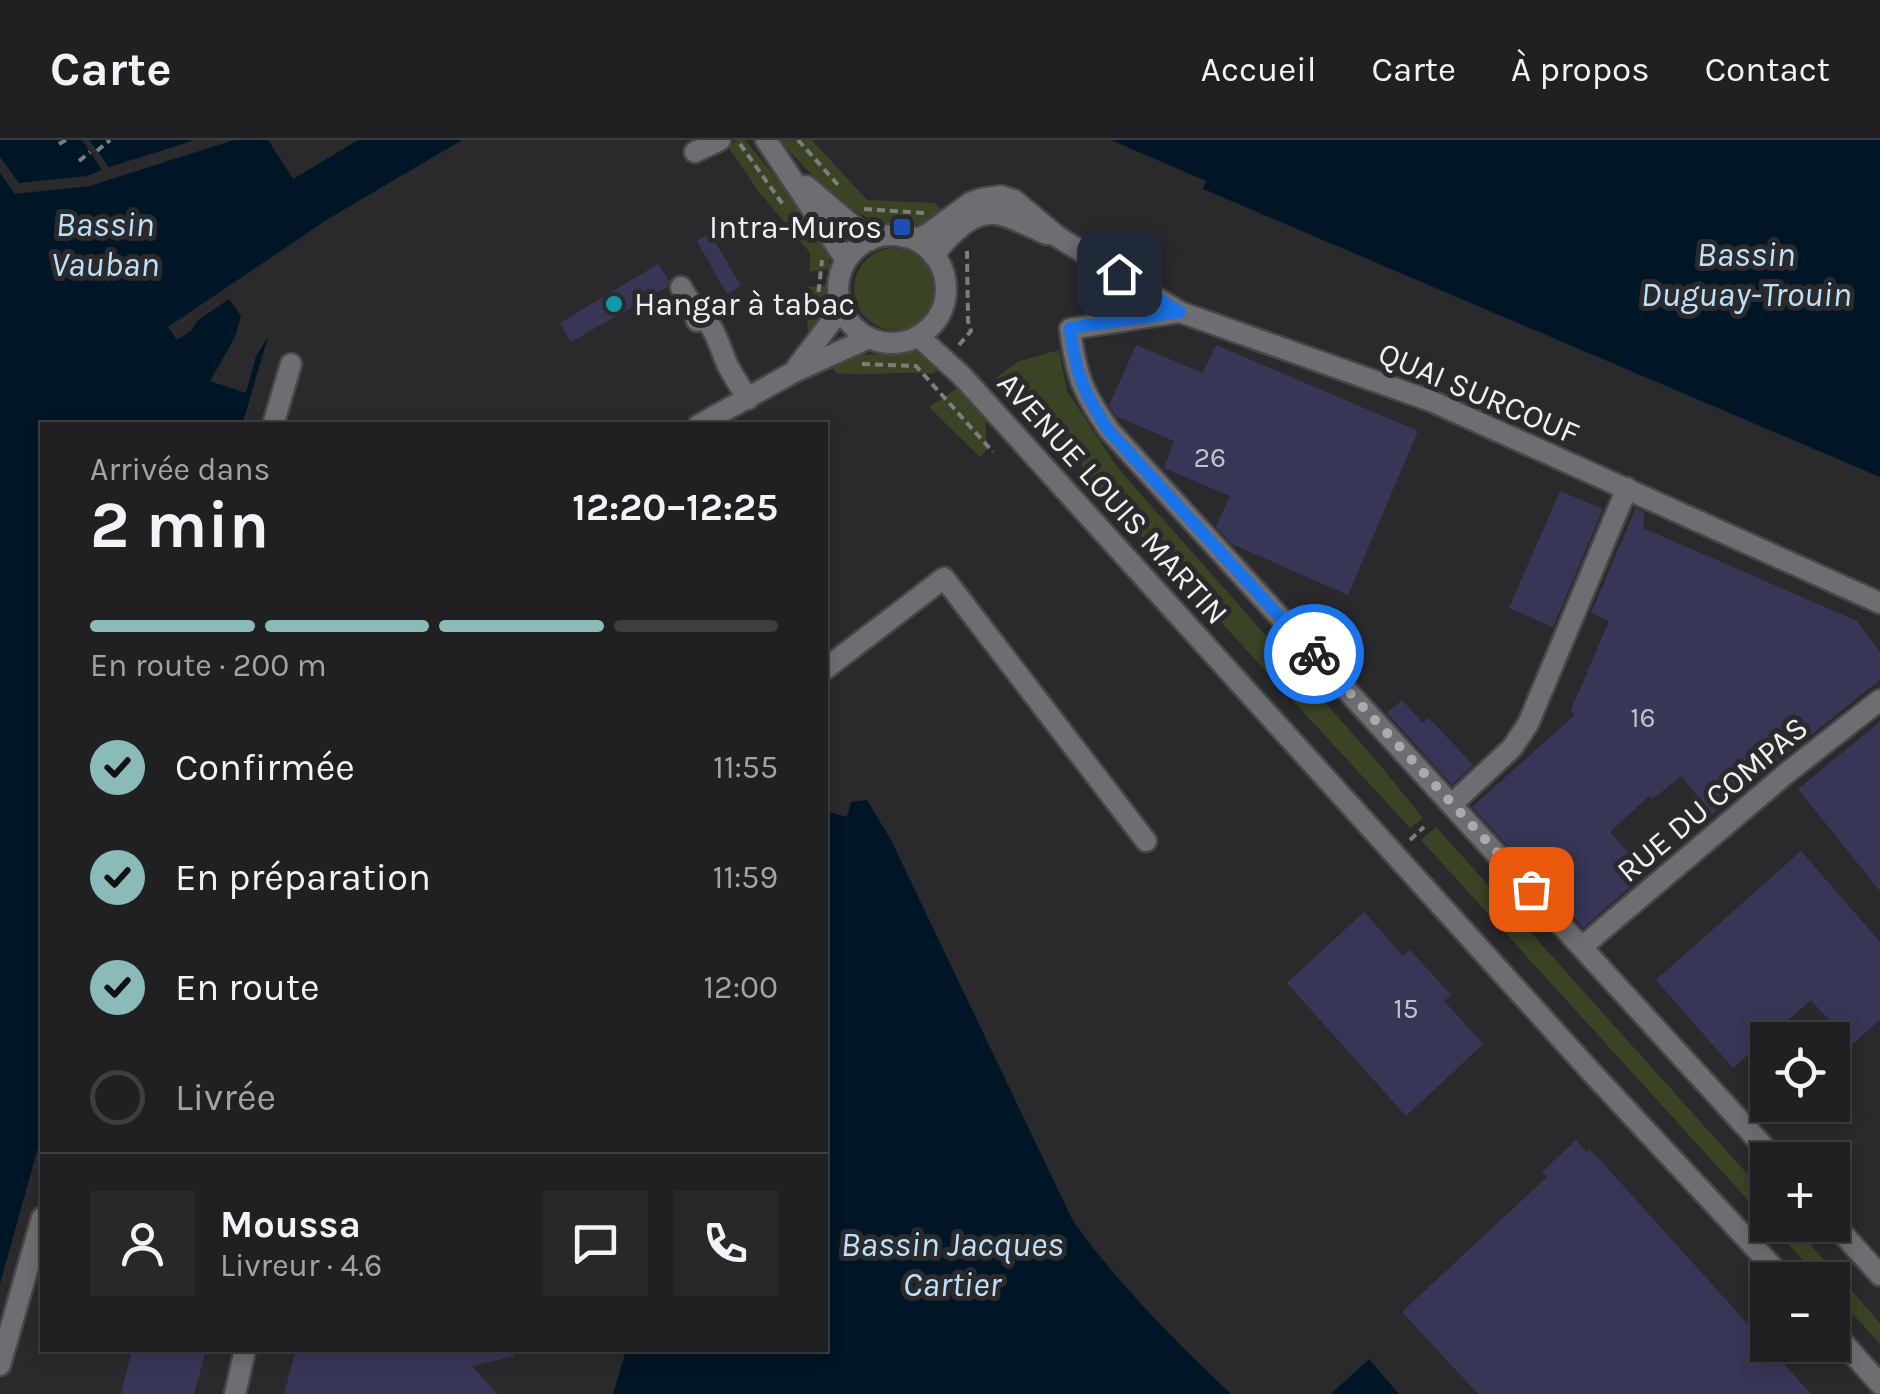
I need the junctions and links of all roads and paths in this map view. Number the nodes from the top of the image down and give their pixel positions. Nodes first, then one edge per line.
1 (66, 140) edge
2 (110, 140) edge
3 (720, 140) edge
4 (766, 140) edge
5 (59, 144) dead end
6 (98, 151) dead end
7 (90, 152) dead end
8 (695, 152) dead end
9 (79, 160) dead end
10 (793, 178) junction
11 (904, 236) junction
12 (1058, 237) junction
13 (870, 240) junction
14 (934, 256) junction
15 (846, 260) junction
16 (682, 287) dead end
17 (841, 309) junction
18 (1180, 312) junction
19 (971, 331) dead end
20 (918, 336) junction
21 (869, 338) junction
22 (956, 346) dead end
23 (291, 364) dead end
24 (922, 371) dead end
25 (792, 373) junction
26 (748, 399) junction
27 (274, 422) edge
28 (705, 422) edge
29 (1061, 428) dead end
30 (1054, 434) dead end
31 (993, 452) dead end
32 (1627, 488) junction
33 (1880, 603) edge
34 (828, 667) edge
35 (1880, 700) edge
36 (1452, 804) junction
37 (1146, 841) dead end
38 (1583, 946) junction
39 (1760, 1142) edge
40 (40, 1225) edge
41 (1850, 1242) edge
42 (1769, 1262) edge
43 (1880, 1275) edge
44 (1850, 1348) edge
45 (245, 1352) edge
46 (0, 1365) edge
47 (1872, 1370) edge
48 (1880, 1384) edge
49 (235, 1394) edge

1 - 5 path
2 - 6 path
3 - 8 street
4 - 10 street
7 - 9 path
10 - 13 street
10 - 15 street
11 - 12 street
11 - 13 street
11 - 14 street
12 - 14 street
12 - 18 street, QUAI SURCOUF
13 - 15 street
14 - 20 street
15 - 17 street
16 - 26 street
17 - 21 street
17 - 25 street
18 - 32 street, QUAI SURCOUF
18 - 36 street
19 - 22 path
20 - 21 street
20 - 42 street, AVENUE LOUIS MARTIN
21 - 25 street
23 - 27 street
24 - 31 path
25 - 26 street
26 - 28 street
29 - 30 path
32 - 33 street, QUAI SURCOUF
32 - 36 street
34 - 37 street
35 - 38 street, RUE DU COMPAS
36 - 38 street
38 - 39 street
40 - 46 street
41 - 43 street
44 - 47 street
45 - 49 street
47 - 48 street

